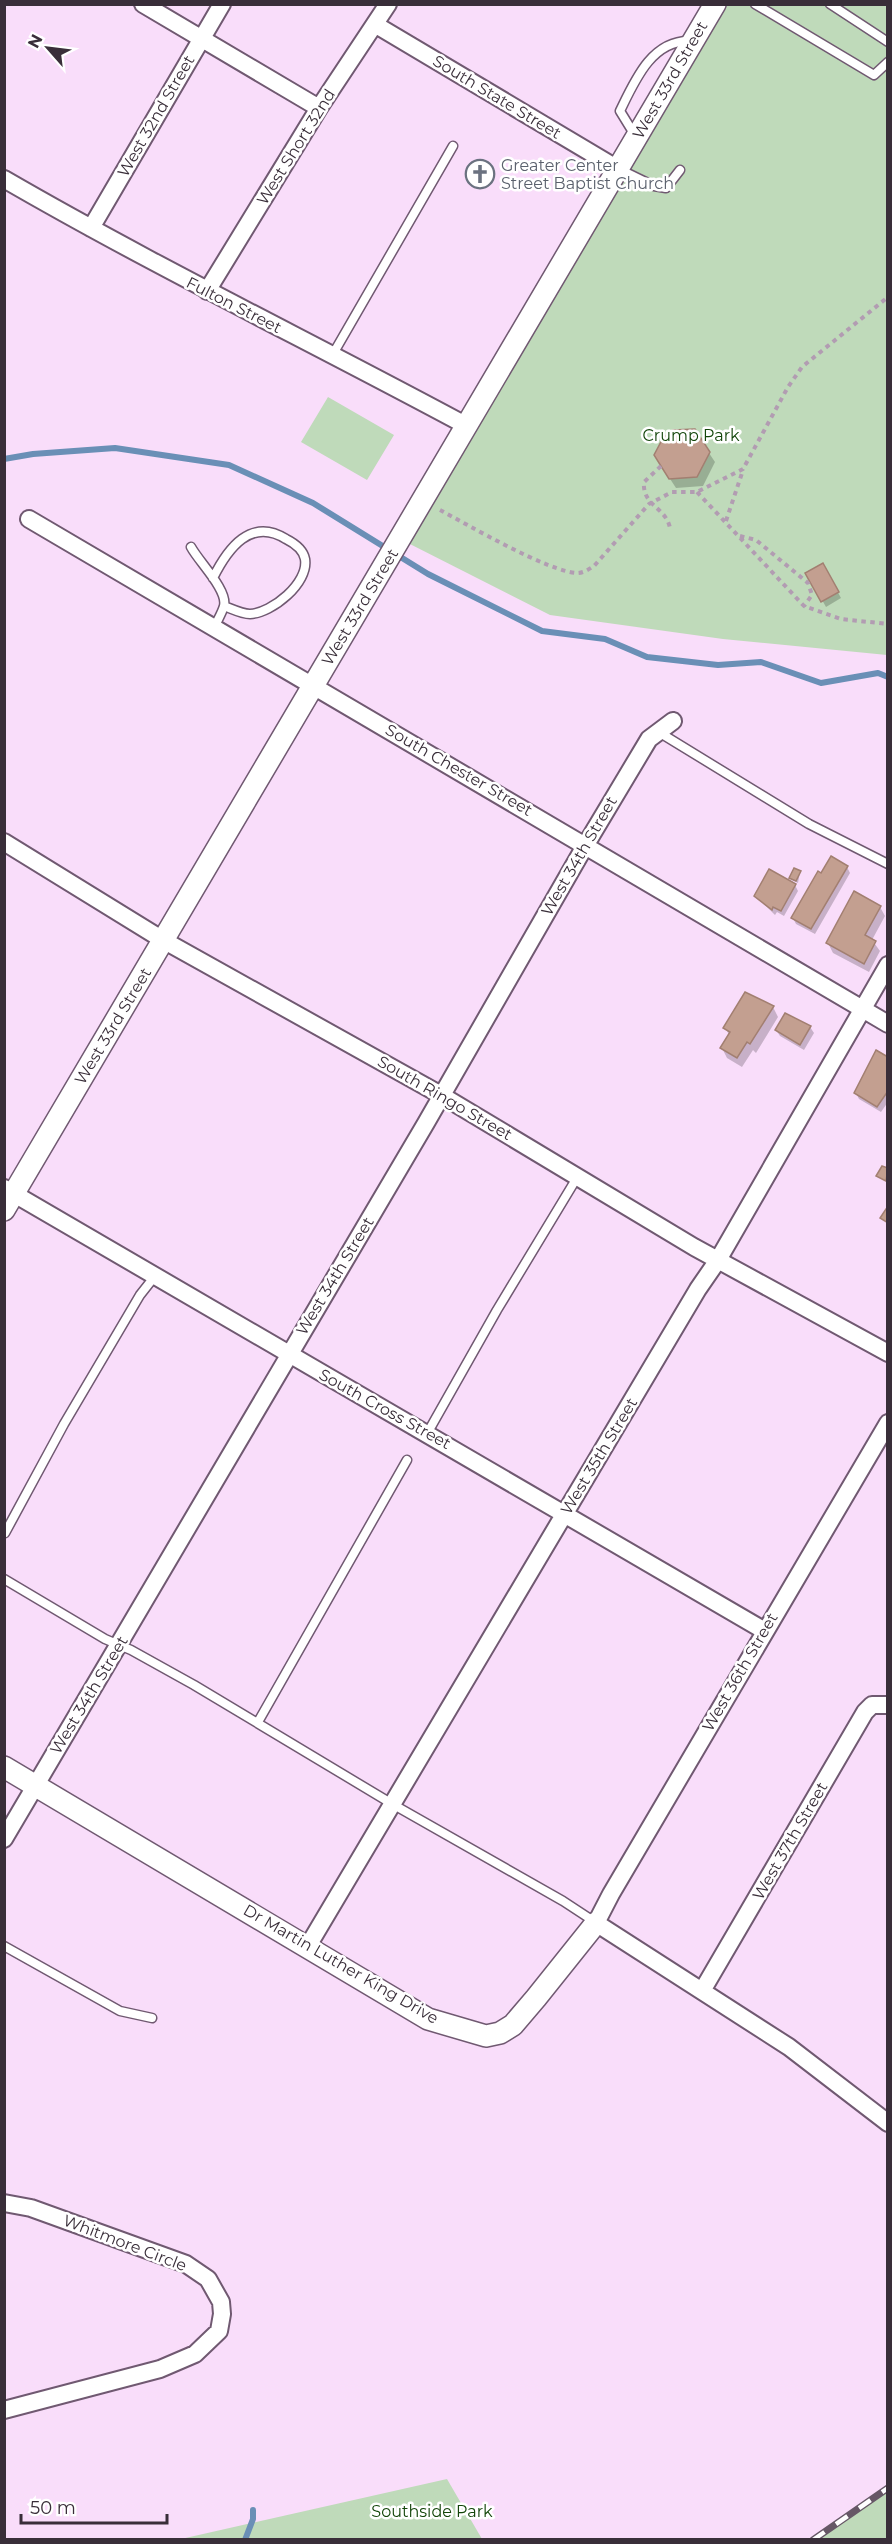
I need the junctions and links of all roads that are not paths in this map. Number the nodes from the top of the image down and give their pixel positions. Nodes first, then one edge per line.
1 (142, 4) edge
2 (222, 4) edge
3 (387, 4) edge
4 (754, 4) edge
5 (830, 4) edge
6 (708, 8) edge
7 (376, 25) junction
8 (201, 39) junction
9 (692, 41) junction
10 (888, 42) edge
11 (888, 62) edge
12 (319, 108) junction
13 (636, 137) junction
14 (453, 146) dead end
15 (618, 169) junction
16 (680, 170) dead end
17 (4, 179) edge
18 (91, 228) junction
19 (207, 291) junction
20 (333, 354) junction
21 (467, 426) junction
22 (29, 519) dead end
23 (191, 547) dead end
24 (213, 578) junction
25 (224, 606) junction
26 (214, 628) junction
27 (313, 685) junction
28 (673, 721) dead end
29 (657, 731) junction
30 (4, 842) edge
31 (585, 846) junction
32 (888, 864) edge
33 (164, 940) junction
34 (888, 965) edge
35 (863, 1010) junction
36 (888, 1023) edge
37 (441, 1095) junction
38 (578, 1175) junction
39 (8, 1197) edge
40 (718, 1260) junction
41 (155, 1276) junction
42 (290, 1352) junction
43 (888, 1353) edge
44 (888, 1423) edge
45 (428, 1432) junction
46 (406, 1460) dead end
47 (565, 1514) junction
48 (5, 1533) edge
49 (4, 1579) edge
50 (765, 1631) junction
51 (119, 1645) junction
52 (888, 1705) edge
53 (258, 1722) junction
54 (4, 1767) edge
55 (36, 1786) junction
56 (394, 1805) junction
57 (4, 1839) edge
58 (596, 1923) junction
59 (4, 1946) edge
60 (308, 1946) junction
61 (702, 1991) junction
62 (152, 2018) dead end
63 (888, 2123) edge
64 (4, 2203) edge
65 (4, 2410) edge

1 - 8 street
2 - 8 street, West 32nd Street
3 - 7 street, West Short 32nd
4 - 11 lane
5 - 10 lane
6 - 9 street, West 33rd Street
7 - 12 street, West Short 32nd
7 - 15 street, South State Street
8 - 12 street
8 - 18 street, West 32nd Street
9 - 13 street, West 33rd Street
9 - 13 lane
12 - 19 street, West Short 32nd
13 - 15 street, West 33rd Street
14 - 20 lane
15 - 16 lane
15 - 21 street, West 33rd Street
17 - 18 street, Fulton Street
18 - 19 street, Fulton Street
19 - 20 street, Fulton Street
20 - 21 street, Fulton Street
21 - 27 street, West 33rd Street
22 - 26 street, South Chester Street
23 - 24 lane
24 - 25 lane
24 - 25 lane
25 - 26 lane
26 - 27 street, South Chester Street
27 - 31 street, South Chester Street
27 - 33 street, West 33rd Street
28 - 29 street, West 34th Street
29 - 31 street, West 34th Street
29 - 32 lane
30 - 33 street, South Ringo Street
31 - 35 street, South Chester Street
31 - 37 street, West 34th Street
33 - 37 street, South Ringo Street
33 - 39 street, West 33rd Street
34 - 35 street, West 35th Street
35 - 36 street, South Chester Street
35 - 40 street, West 35th Street
37 - 38 street, South Ringo Street
37 - 42 street, West 34th Street
38 - 40 street, South Ringo Street
38 - 45 lane
39 - 41 street, South Cross Street
40 - 43 street, South Ringo Street
40 - 47 street, West 35th Street
41 - 42 street, South Cross Street
41 - 48 lane
42 - 45 street, South Cross Street
42 - 51 street, West 34th Street
44 - 50 street, West 36th Street
45 - 47 street, South Cross Street
46 - 53 lane
47 - 50 street, South Cross Street
47 - 56 street, West 35th Street
49 - 51 lane
50 - 58 street, West 36th Street
51 - 53 lane
51 - 55 street, West 34th Street
52 - 61 street, West 37th Street
53 - 56 lane
54 - 55 street, Dr Martin Luther King Drive
55 - 57 street, West 34th Street
55 - 60 street, Dr Martin Luther King Drive
56 - 58 lane
56 - 60 street, West 35th Street
58 - 60 street, Dr Martin Luther King Drive
58 - 61 street
59 - 62 lane
61 - 63 street
64 - 65 street, Whitmore Circle

